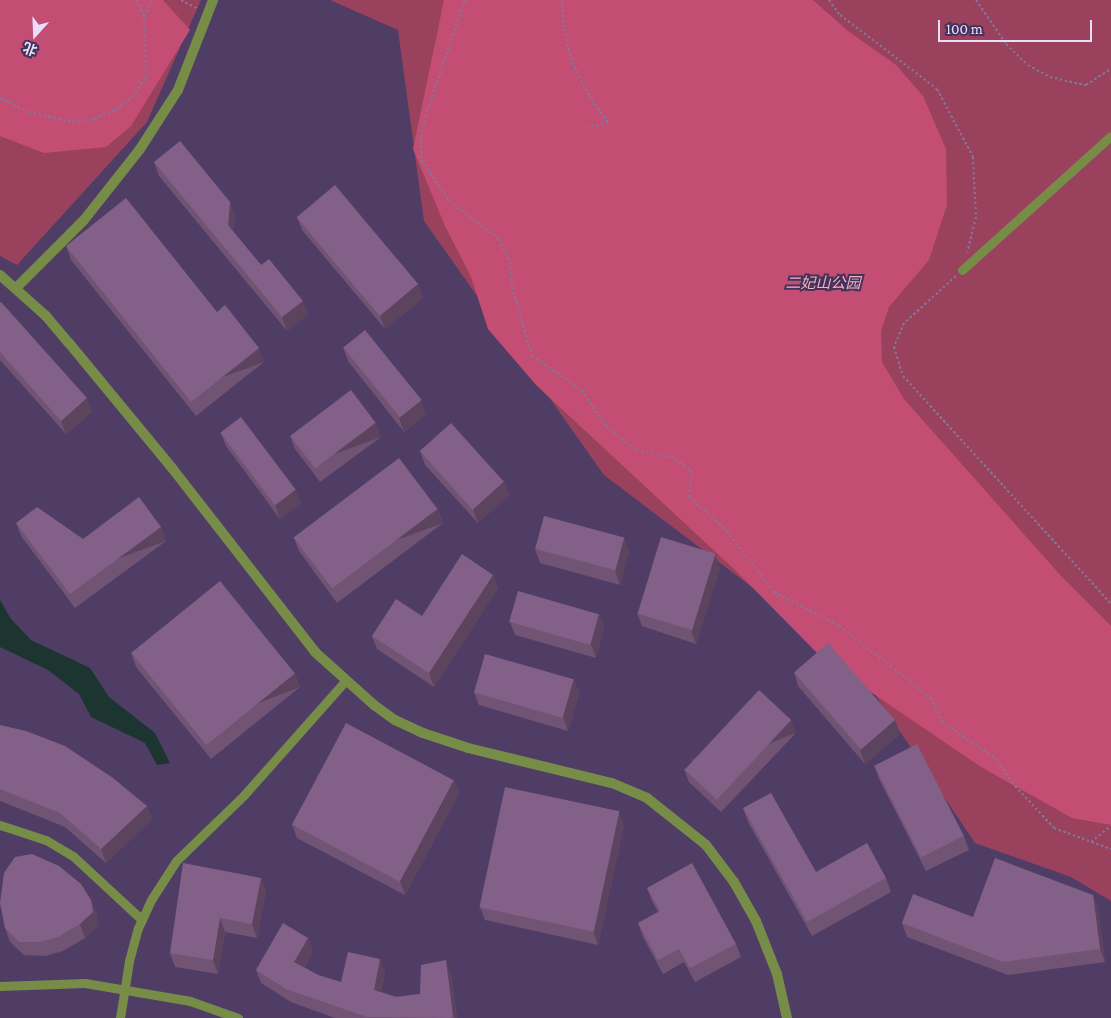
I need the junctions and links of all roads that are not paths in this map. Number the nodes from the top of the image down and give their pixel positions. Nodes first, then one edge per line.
1 (213, 0) edge
2 (1111, 136) edge
3 (962, 270) road end
4 (0, 275) edge
5 (16, 288) junction
6 (346, 680) junction
7 (0, 825) edge
8 (142, 920) junction
9 (0, 986) edge
10 (124, 990) junction
11 (120, 1018) edge
12 (238, 1018) edge
13 (787, 1018) edge

1 - 5 street
2 - 3 street
4 - 5 street
5 - 6 street
6 - 8 street
6 - 13 street
7 - 8 street
8 - 10 street
9 - 10 street
10 - 11 street
10 - 12 street

